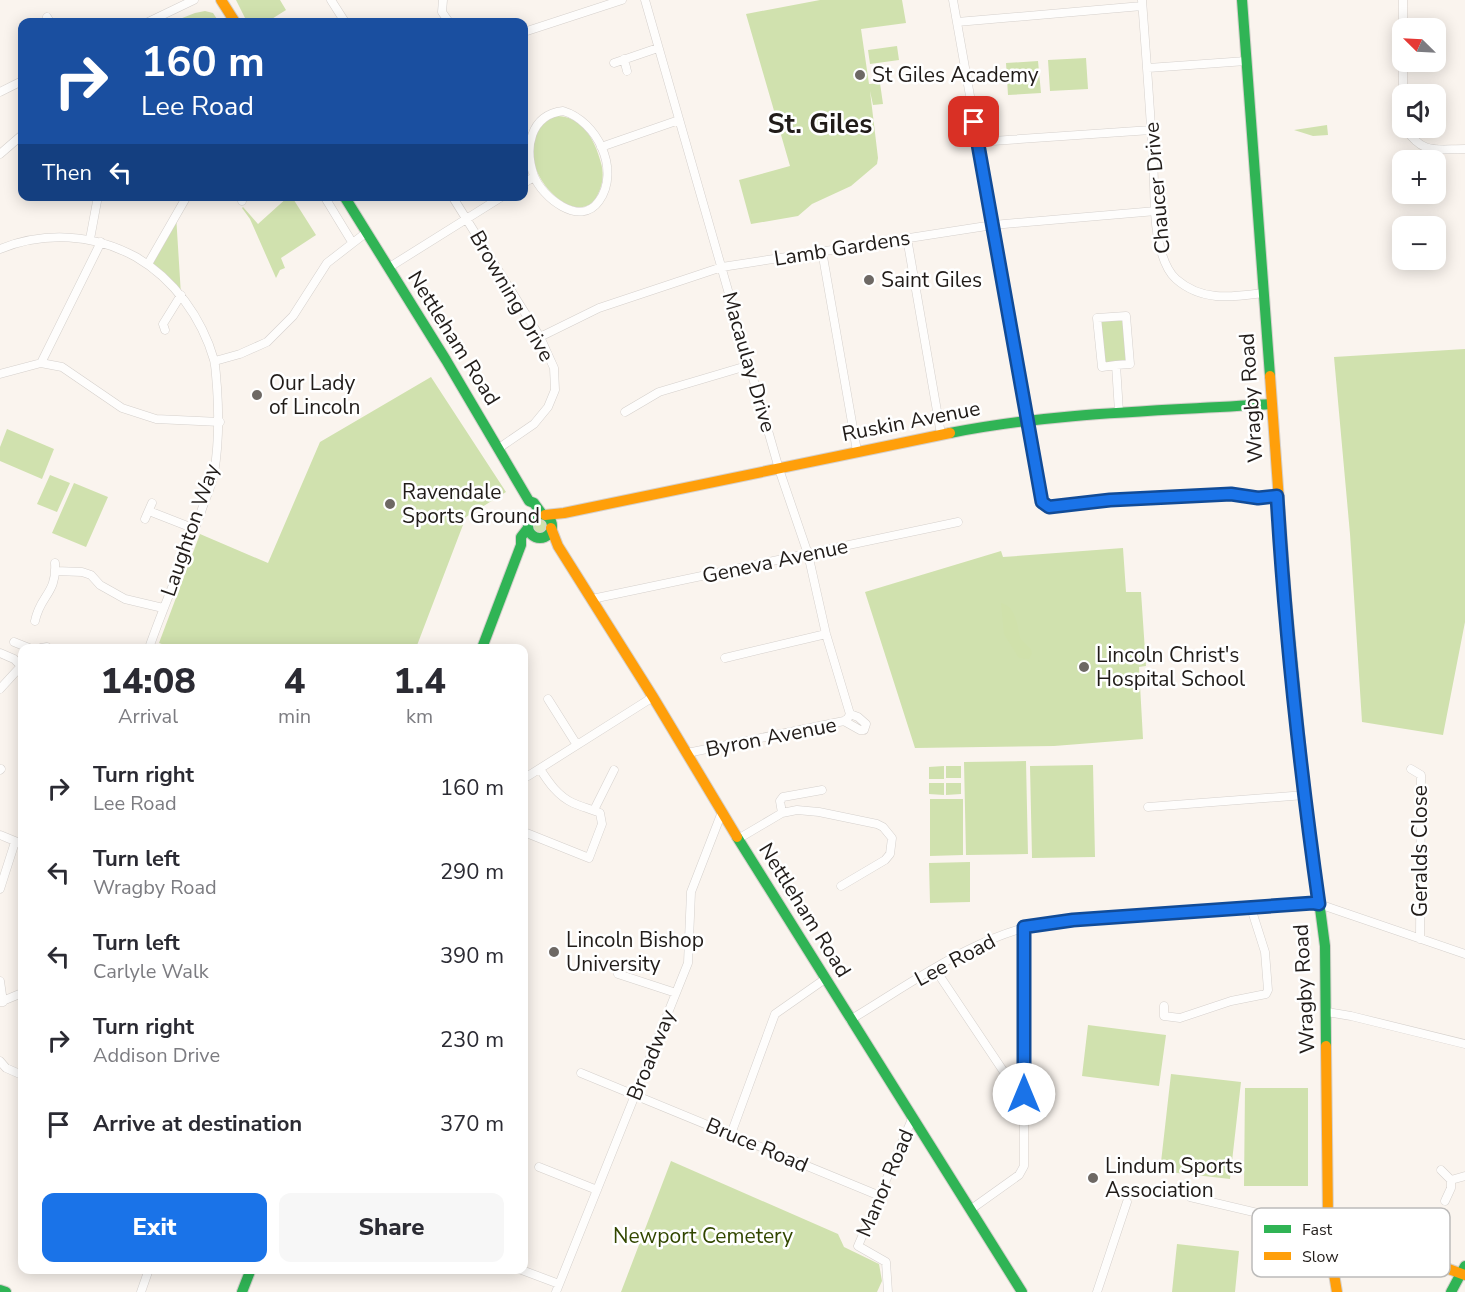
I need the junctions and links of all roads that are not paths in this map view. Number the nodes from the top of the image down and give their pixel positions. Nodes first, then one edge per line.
1 (194, 0) edge
2 (222, 0) edge
3 (331, 0) edge
4 (443, 0) edge
5 (622, 0) edge
6 (645, 0) edge
7 (953, 0) edge
8 (1242, 0) edge
9 (1403, 0) edge
10 (1142, 3) edge
11 (156, 18) edge
12 (233, 18) edge
13 (342, 18) edge
14 (446, 18) edge
15 (1403, 18) edge
16 (957, 22) junction
17 (528, 31) edge
18 (658, 48) junction
19 (624, 59) junction
20 (1246, 61) junction
21 (614, 63) dead end
22 (1148, 68) junction
23 (627, 71) dead end
24 (18, 83) edge
25 (0, 92) edge
26 (679, 120) junction
27 (1151, 130) junction
28 (18, 138) edge
29 (1411, 138) edge
30 (978, 142) junction
31 (601, 147) junction
32 (1465, 150) edge
33 (0, 154) edge
34 (534, 177) junction
35 (528, 181) edge
36 (97, 201) edge
37 (184, 201) edge
38 (327, 201) edge
39 (347, 201) edge
40 (455, 201) edge
41 (495, 201) edge
42 (1156, 211) junction
43 (466, 220) junction
44 (993, 225) junction
45 (367, 232) junction
46 (907, 238) junction
47 (90, 240) junction
48 (101, 242) junction
49 (352, 242) junction
50 (0, 249) edge
51 (822, 251) junction
52 (148, 264) junction
53 (722, 267) junction
54 (388, 268) junction
55 (1263, 293) junction
56 (182, 295) junction
57 (162, 326) dead end
58 (540, 337) junction
59 (215, 361) junction
60 (40, 363) junction
61 (750, 365) junction
62 (1116, 365) junction
63 (0, 374) edge
64 (1271, 404) junction
65 (625, 412) dead end
66 (1119, 412) junction
67 (220, 422) junction
68 (1027, 422) junction
69 (941, 434) junction
70 (499, 448) junction
71 (857, 451) junction
72 (779, 469) junction
73 (1277, 496) junction
74 (529, 501) junction
75 (564, 513) junction
76 (543, 515) junction
77 (145, 519) dead end
78 (958, 522) dead end
79 (529, 524) junction
80 (551, 527) junction
81 (195, 529) junction
82 (539, 538) junction
83 (520, 545) junction
84 (558, 546) junction
85 (807, 554) junction
86 (592, 599) junction
87 (163, 608) junction
88 (35, 621) dead end
89 (826, 634) junction
90 (14, 642) dead end
91 (19, 644) edge
92 (150, 644) edge
93 (483, 644) edge
94 (0, 653) edge
95 (725, 658) dead end
96 (18, 662) edge
97 (18, 669) edge
98 (0, 689) edge
99 (653, 697) junction
100 (548, 699) dead end
101 (850, 714) junction
102 (844, 721) junction
103 (577, 745) junction
104 (687, 753) junction
105 (540, 769) junction
106 (1411, 769) dead end
107 (614, 770) dead end
108 (528, 776) dead end
109 (822, 790) dead end
110 (1305, 795) junction
111 (1148, 807) dead end
112 (594, 810) junction
113 (722, 812) junction
114 (782, 813) junction
115 (528, 834) edge
116 (0, 835) edge
117 (738, 839) junction
118 (18, 843) edge
119 (18, 845) edge
120 (844, 881) dead end
121 (0, 889) edge
122 (1319, 904) junction
123 (1251, 908) junction
124 (1024, 927) junction
125 (1420, 939) junction
126 (1465, 954) edge
127 (934, 969) junction
128 (618, 974) dead end
129 (825, 979) junction
130 (0, 981) edge
131 (676, 993) junction
132 (18, 995) edge
133 (2, 1002) edge
134 (1164, 1006) dead end
135 (1327, 1012) junction
136 (850, 1020) junction
137 (1465, 1044) edge
138 (0, 1061) edge
139 (580, 1072) dead end
140 (18, 1073) edge
141 (635, 1094) junction
142 (1024, 1094) junction
143 (912, 1119) junction
144 (731, 1134) junction
145 (539, 1167) dead end
146 (1441, 1170) dead end
147 (1465, 1176) edge
148 (1451, 1180) junction
149 (597, 1191) junction
150 (879, 1196) junction
151 (1190, 1197) dead end
152 (1444, 1201) dead end
153 (1127, 1202) dead end
154 (1330, 1208) edge
155 (969, 1210) junction
156 (1252, 1212) edge
157 (1464, 1271) edge
158 (147, 1274) edge
159 (249, 1274) edge
160 (528, 1274) edge
161 (1334, 1277) edge
162 (557, 1288) edge
163 (0, 1290) edge
164 (6, 1292) edge
165 (141, 1292) edge
166 (242, 1292) edge
167 (888, 1292) edge
168 (1022, 1292) edge
169 (1097, 1292) edge
170 (1337, 1292) edge
171 (1451, 1292) edge

1 - 11 street
2 - 12 main road
3 - 13 street
4 - 14 street
5 - 17 street
6 - 18 street, Macaulay Drive
7 - 16 street
8 - 20 main road, Wragby Road
9 - 15 street
10 - 16 street
10 - 22 street, Chaucer Drive
16 - 30 street
18 - 19 street
18 - 26 street, Macaulay Drive
19 - 21 street
19 - 23 street
20 - 22 street
20 - 55 main road, Wragby Road
22 - 27 street, Chaucer Drive
24 - 25 street
26 - 31 street
26 - 53 street, Macaulay Drive
27 - 30 street
27 - 42 street, Chaucer Drive
28 - 33 street
29 - 32 street
30 - 44 street
31 - 34 street
31 - 34 street
34 - 35 street
36 - 47 street
37 - 52 street
38 - 49 street
39 - 45 main road, Nettleham Road
40 - 43 street, Browning Drive
41 - 43 street
42 - 44 street, Lamb Gardens
42 - 55 street, Chaucer Drive
43 - 54 street
43 - 58 street, Browning Drive
44 - 46 street, Lamb Gardens
44 - 68 street
45 - 49 street
45 - 54 main road, Nettleham Road
46 - 51 street, Lamb Gardens
46 - 69 street
47 - 48 street, Laughton Way
47 - 50 street, Laughton Way
48 - 52 street, Laughton Way
48 - 60 street
49 - 59 street
51 - 53 street, Lamb Gardens
51 - 71 street
52 - 56 street, Laughton Way
53 - 58 street, Lamb Gardens
53 - 61 street, Macaulay Drive
54 - 70 main road, Nettleham Road
55 - 64 main road, Wragby Road
56 - 57 street
56 - 59 street, Laughton Way
58 - 70 street, Browning Drive
59 - 67 street, Laughton Way
60 - 63 street
60 - 67 street
61 - 65 street
61 - 72 street, Macaulay Drive
62 - 62 street
62 - 66 street
64 - 66 main road, Ruskin Avenue
64 - 73 main road, Wragby Road
66 - 68 main road, Ruskin Avenue
67 - 81 street, Laughton Way
68 - 69 main road, Ruskin Avenue
68 - 73 street
69 - 71 main road, Ruskin Avenue
70 - 74 main road, Nettleham Road
71 - 72 main road, Ruskin Avenue
72 - 75 main road, Ruskin Avenue
72 - 85 street, Macaulay Drive
73 - 110 main road, Wragby Road
74 - 76 main road, Nettleham Road
74 - 79 main road, Nettleham Road
75 - 76 main road, Ruskin Avenue
75 - 80 main road
76 - 79 main road
76 - 80 main road
77 - 81 street
78 - 85 street, Geneva Avenue
79 - 82 main road
79 - 83 main road
80 - 82 main road
80 - 84 main road, Nettleham Road
81 - 87 street, Laughton Way
82 - 83 main road
82 - 84 main road
83 - 93 main road
84 - 86 main road, Nettleham Road
85 - 86 street, Geneva Avenue
85 - 89 street, Macaulay Drive
86 - 99 main road, Nettleham Road
87 - 88 street
87 - 92 street, Laughton Way
89 - 95 street
89 - 101 street, Macaulay Drive
90 - 91 street
94 - 96 street
97 - 98 street
99 - 103 street
99 - 104 main road, Nettleham Road
100 - 103 street
101 - 102 street
101 - 102 street, Byron Avenue
102 - 104 street, Byron Avenue
103 - 105 street
104 - 113 main road, Nettleham Road
105 - 108 street
105 - 112 street
106 - 125 street, Geralds Close
107 - 112 street
109 - 114 street
110 - 111 street
110 - 122 main road, Wragby Road
112 - 115 street
113 - 117 main road, Nettleham Road
113 - 131 street, Broadway
114 - 117 street
114 - 120 street
116 - 118 street
117 - 129 main road, Nettleham Road
119 - 121 street
122 - 123 street, Lee Road
122 - 125 street
122 - 135 main road, Wragby Road
123 - 124 street, Lee Road
123 - 134 street
124 - 127 street, Lee Road
124 - 142 street
125 - 126 street
127 - 136 street, Lee Road
127 - 142 street
128 - 131 street
129 - 136 main road, Nettleham Road
129 - 144 street
130 - 133 street
131 - 141 street, Broadway
132 - 133 street
135 - 137 street
135 - 154 main road, Wragby Road
136 - 143 main road, Nettleham Road
138 - 140 street
139 - 141 street, Bruce Road
141 - 144 street, Bruce Road
141 - 149 street, Broadway
142 - 155 street
143 - 150 street, Manor Road
143 - 155 main road, Nettleham Road
144 - 150 street, Bruce Road
145 - 149 street
146 - 148 street
147 - 148 street
148 - 152 street
149 - 162 street, Broadway
150 - 167 street, Manor Road
151 - 156 street
153 - 169 street
155 - 168 main road, Nettleham Road
157 - 171 main road
158 - 165 street
159 - 166 main road
160 - 162 street
161 - 170 main road, Wragby Road
163 - 164 main road

